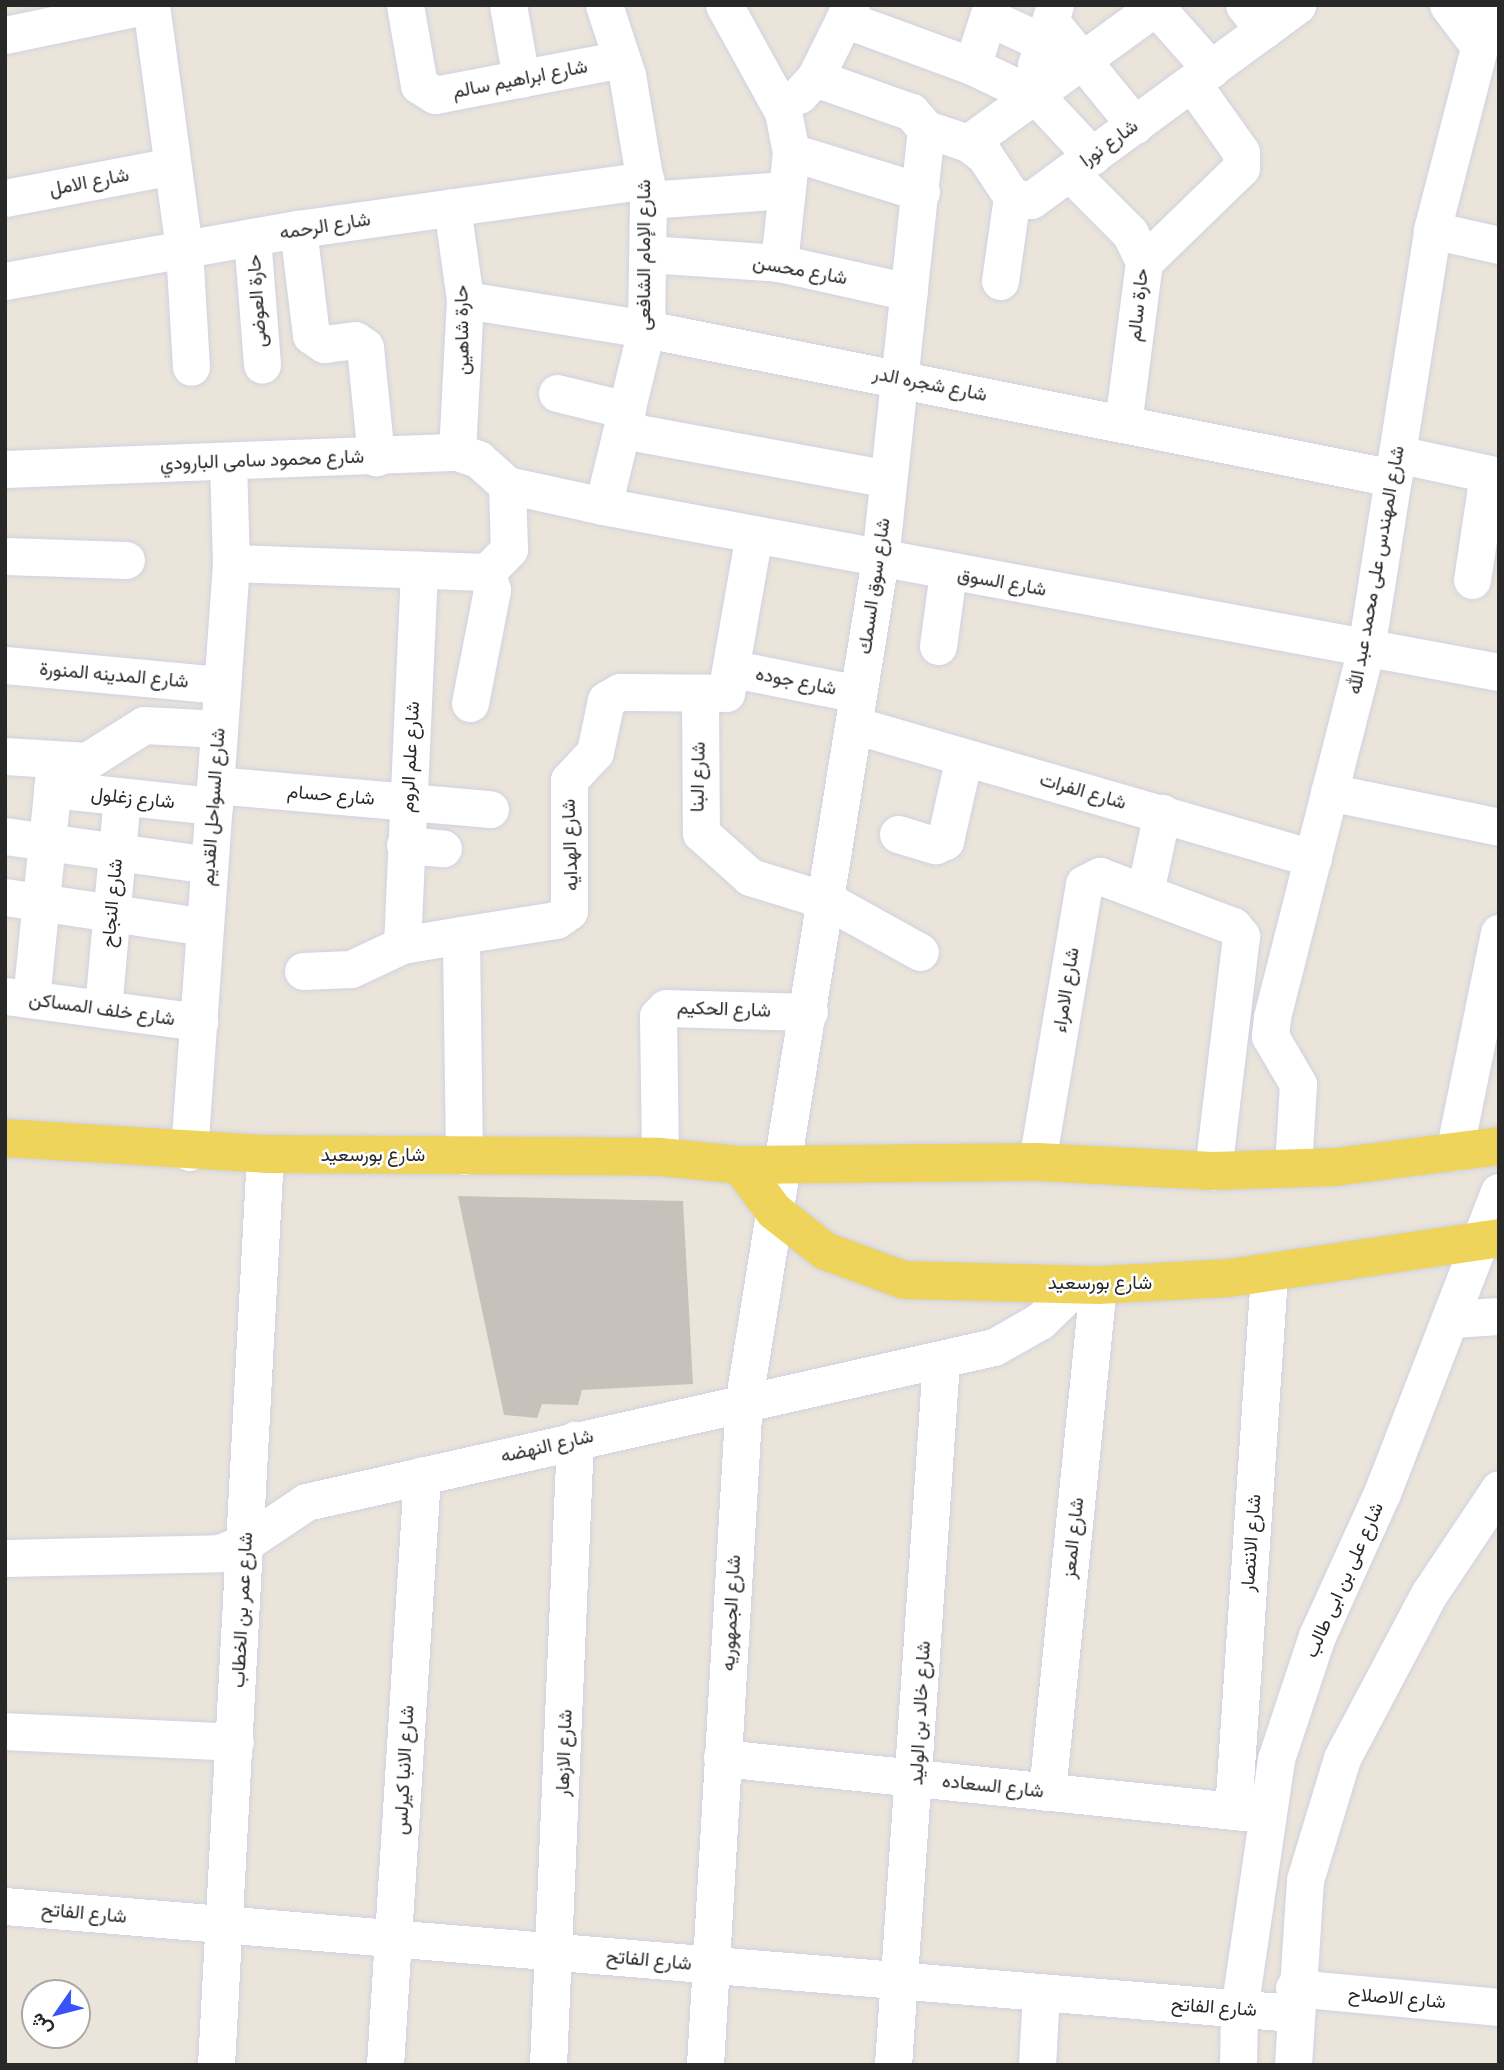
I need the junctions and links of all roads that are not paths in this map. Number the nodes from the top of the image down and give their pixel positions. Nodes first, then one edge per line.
1 (150, 5) edge
2 (405, 5) edge
3 (508, 5) edge
4 (604, 5) edge
5 (724, 5) edge
6 (1297, 5) edge
7 (1448, 5) edge
8 (1490, 5) edge
9 (1155, 6) edge
10 (990, 11) edge
11 (847, 12) edge
12 (1254, 18) edge
13 (1050, 23) edge
14 (5, 35) edge
15 (1476, 42) junction
16 (622, 59) junction
17 (1086, 63) junction
18 (972, 66) junction
19 (1201, 76) junction
20 (815, 78) junction
21 (520, 79) junction
22 (1037, 97) junction
23 (783, 112) junction
24 (1135, 125) junction
25 (926, 129) junction
26 (968, 143) junction
27 (791, 152) junction
28 (1081, 164) junction
29 (172, 166) junction
30 (648, 190) junction
31 (785, 190) junction
32 (921, 192) junction
33 (1012, 197) junction
34 (5, 198) edge
35 (453, 207) junction
36 (298, 229) junction
37 (1432, 230) junction
38 (252, 237) junction
39 (1499, 245) edge
40 (184, 249) junction
41 (648, 254) junction
42 (1144, 262) junction
43 (779, 263) junction
44 (5, 281) edge
45 (1000, 281) dead end
46 (909, 292) junction
47 (465, 300) junction
48 (646, 329) junction
49 (262, 365) dead end
50 (191, 367) dead end
51 (899, 377) junction
52 (557, 393) dead end
53 (624, 420) junction
54 (1123, 423) junction
55 (457, 452) junction
56 (376, 457) junction
57 (228, 461) junction
58 (1395, 466) junction
59 (5, 469) edge
60 (1493, 475) edge
61 (888, 479) junction
62 (507, 485) junction
63 (603, 506) junction
64 (754, 535) junction
65 (5, 556) edge
66 (880, 559) junction
67 (126, 560) dead end
68 (231, 563) junction
69 (419, 569) junction
70 (486, 572) junction
71 (948, 572) junction
72 (1472, 580) dead end
73 (938, 646) dead end
74 (1366, 649) junction
75 (5, 664) edge
76 (734, 668) junction
77 (1499, 672) edge
78 (222, 685) junction
79 (700, 697) junction
80 (470, 702) dead end
81 (856, 709) junction
82 (219, 729) junction
83 (5, 756) edge
84 (964, 757) junction
85 (53, 776) junction
86 (1329, 792) junction
87 (214, 795) junction
88 (122, 797) junction
89 (408, 801) junction
90 (490, 809) dead end
91 (1162, 813) junction
92 (1499, 827) edge
93 (898, 834) dead end
94 (5, 836) edge
95 (45, 842) junction
96 (405, 845) junction
97 (443, 848) dead end
98 (116, 852) junction
99 (1312, 858) junction
100 (209, 865) junction
101 (1144, 892) junction
102 (23, 900) edge
103 (828, 901) junction
104 (111, 913) junction
105 (205, 927) junction
106 (1499, 933) edge
107 (461, 935) junction
108 (402, 945) junction
109 (920, 952) dead end
110 (303, 971) dead end
111 (18, 998) edge
112 (103, 1009) junction
113 (809, 1012) junction
114 (198, 1022) junction
115 (1233, 1040) junction
116 (1278, 1053) junction
117 (5, 1138) edge
118 (1499, 1146) edge
119 (189, 1152) junction
120 (1454, 1152) junction
121 (265, 1154) junction
122 (464, 1156) junction
123 (660, 1157) junction
124 (1037, 1162) junction
125 (780, 1164) junction
126 (740, 1166) junction
127 (1293, 1168) junction
128 (1213, 1171) junction
129 (1499, 1192) edge
130 (774, 1210) junction
131 (1490, 1240) edge
132 (1269, 1274) junction
133 (1088, 1284) junction
134 (1499, 1316) edge
135 (1452, 1319) junction
136 (940, 1361) junction
137 (744, 1399) junction
138 (575, 1440) junction
139 (422, 1475) junction
140 (1499, 1489) edge
141 (245, 1544) junction
142 (5, 1558) edge
143 (5, 1731) edge
144 (235, 1742) junction
145 (722, 1758) junction
146 (917, 1778) junction
147 (1047, 1792) junction
148 (1248, 1813) junction
149 (5, 1906) edge
150 (226, 1925) junction
151 (394, 1939) junction
152 (557, 1953) junction
153 (710, 1966) junction
154 (900, 1981) junction
155 (1041, 1993) junction
156 (1293, 2000) junction
157 (1499, 2007) edge
158 (1239, 2010) junction
159 (216, 2065) edge
160 (385, 2065) edge
161 (548, 2065) edge
162 (705, 2065) edge
163 (893, 2065) edge
164 (1037, 2065) edge
165 (1238, 2065) edge
166 (1293, 2065) edge

1 - 14 street
1 - 29 street
2 - 21 street, شارع ابراهيم سالم
3 - 21 street
4 - 16 street, شارع الإمام الشافعى
5 - 23 street
6 - 12 street, شارع نورا
7 - 15 street
8 - 15 street, شارع المهندس على محمد عبد الله
9 - 17 street
9 - 19 street
10 - 13 street
10 - 18 street
11 - 18 street
11 - 20 street
12 - 19 street, شارع نورا
13 - 17 street
13 - 22 street
15 - 37 street, شارع المهندس على محمد عبد الله
16 - 21 street, شارع ابراهيم سالم
16 - 30 street, شارع الإمام الشافعى
17 - 22 street
17 - 24 street
18 - 22 street
19 - 24 street, شارع نورا
19 - 42 street
20 - 23 street
20 - 25 street
22 - 26 street
22 - 28 street, حارة سالم
23 - 27 street
24 - 28 street, شارع نورا
25 - 26 street
25 - 32 street, شارع سوق السمك
26 - 33 street
27 - 31 street
27 - 32 street
28 - 33 street, شارع نورا
28 - 42 street, حارة سالم
29 - 34 street, شارع الامل
29 - 40 street
30 - 31 street, شارع الرحمه
30 - 35 street, شارع الرحمه
30 - 41 street, شارع الإمام الشافعى
31 - 43 street
32 - 46 street, شارع سوق السمك
33 - 45 street
35 - 36 street, شارع الرحمه
35 - 47 street, حارة شاهين
36 - 38 street, شارع الرحمه
36 - 56 street
37 - 39 street
37 - 58 street, شارع المهندس على محمد عبد الله
38 - 40 street, شارع الرحمه
38 - 49 street, حارة العوضى
40 - 44 street, شارع الرحمه
40 - 50 street
41 - 43 street, شارع محسن
41 - 48 street, شارع الإمام الشافعى
42 - 54 street, حارة سالم
43 - 46 street, شارع محسن
46 - 51 street, شارع سوق السمك
47 - 48 street, شارع شجره الدر
47 - 55 street, حارة شاهين
48 - 51 street, شارع شجره الدر
48 - 53 street, شارع الإمام الشافعى
51 - 54 street, شارع شجره الدر
51 - 61 street, شارع سوق السمك
52 - 53 street
53 - 61 street
53 - 63 street, شارع الإمام الشافعى
54 - 58 street, شارع شجره الدر
55 - 56 street, شارع محمود سامى البارودي
55 - 62 street
56 - 57 street, شارع محمود سامى البارودي
57 - 59 street, شارع محمود سامى البارودي
57 - 68 street, شارع السواحل القديم
58 - 60 street, شارع شجره الدر
58 - 74 street, شارع المهندس على محمد عبد الله
60 - 72 street
61 - 66 street, شارع سوق السمك
62 - 63 street, شارع السوق
62 - 70 street
63 - 64 street, شارع السوق
64 - 66 street, شارع السوق
64 - 76 street, شارع الهدايه
65 - 67 street
66 - 71 street, شارع السوق
66 - 81 street, شارع سوق السمك
68 - 69 street
68 - 78 street, شارع السواحل القديم
69 - 70 street
69 - 89 street, شارع علم الروم
70 - 80 street
71 - 73 street
71 - 74 street, شارع السوق
74 - 77 street, شارع السوق
74 - 86 street, شارع المهندس على محمد عبد الله
75 - 78 street, شارع المدينه المنورة
76 - 79 street, شارع الهدايه
76 - 81 street, شارع جوده
78 - 82 street, شارع السواحل القديم
79 - 103 street, شارع البنا
79 - 107 street, شارع الهدايه
81 - 84 street, شارع الفرات
81 - 103 street, شارع سوق السمك
82 - 85 street
82 - 87 street, شارع السواحل القديم
83 - 85 street
84 - 91 street, شارع الفرات
84 - 93 street
85 - 88 street, شارع زغلول
85 - 95 street
86 - 92 street
86 - 99 street, شارع المهندس على محمد عبد الله
87 - 88 street, شارع زغلول
87 - 89 street, شارع حسام
87 - 100 street, شارع السواحل القديم
88 - 98 street, شارع النجاح
89 - 90 street, شارع حسام
89 - 96 street, شارع علم الروم
91 - 99 street, شارع الفرات
91 - 101 street
94 - 95 street
95 - 98 street
95 - 102 street
96 - 97 street
96 - 108 street, شارع علم الروم
98 - 100 street
98 - 104 street, شارع النجاح
99 - 116 street, شارع المهندس على محمد عبد الله
100 - 105 street, شارع السواحل القديم
101 - 115 street
101 - 124 street, شارع الامراء
102 - 104 street
102 - 111 street
103 - 109 street, شارع البنا
103 - 113 street, شارع سوق السمك
104 - 105 street
104 - 112 street, شارع النجاح
105 - 114 street, شارع السواحل القديم
106 - 120 street
107 - 108 street
107 - 122 street
108 - 110 street
111 - 112 street, شارع خلف المساكن
112 - 114 street, شارع خلف المساكن
113 - 123 street, شارع الحكيم
113 - 125 street, شارع سوق السمك
114 - 119 street, شارع السواحل القديم
115 - 116 street
115 - 128 street
116 - 127 street, شارع المهندس على محمد عبد الله
117 - 119 main road, شارع بورسعيد
118 - 120 main road, شارع بورسعيد
119 - 121 main road, شارع بورسعيد
120 - 127 main road, شارع بورسعيد
121 - 122 main road, شارع بورسعيد
121 - 141 street, شارع عمر بن الخطاب
122 - 123 main road, شارع بورسعيد
123 - 126 main road, شارع بورسعيد
124 - 125 main road, شارع بورسعيد
124 - 128 main road, شارع بورسعيد
125 - 126 main road, شارع بورسعيد
125 - 130 street, شارع الجمهوريه
126 - 130 main road, شارع بورسعيد
127 - 128 main road, شارع بورسعيد
129 - 131 street, شارع على بن ابى طالب
130 - 133 main road, شارع بورسعيد
130 - 137 street, شارع الجمهوريه
131 - 132 main road, شارع بورسعيد
131 - 135 street, شارع على بن ابى طالب
132 - 133 main road, شارع بورسعيد
132 - 148 street, شارع الانتصار
133 - 136 street, شارع النهضه
133 - 147 street, شارع المعز
134 - 135 street
135 - 148 street, شارع على بن ابى طالب
136 - 137 street, شارع النهضه
136 - 146 street, شارع خالد بن الوليد
137 - 138 street, شارع النهضه
137 - 145 street, شارع الجمهوريه
138 - 139 street, شارع النهضه
138 - 152 street, شارع الازهار
139 - 141 street, شارع النهضه
139 - 151 street, شارع الانبا كيرلس
140 - 156 street
141 - 142 street, شارع النهضه
141 - 144 street, شارع عمر بن الخطاب
143 - 144 street
144 - 150 street, شارع عمر بن الخطاب
145 - 146 street, شارع السعاده
145 - 153 street, شارع الجمهوريه
146 - 147 street, شارع السعاده
146 - 154 street, شارع خالد بن الوليد
147 - 148 street, شارع السعاده
148 - 158 street, شارع على بن ابى طالب
149 - 150 street, شارع الفاتح
150 - 151 street, شارع الفاتح
150 - 159 street, شارع عمر بن الخطاب
151 - 152 street, شارع الفاتح
151 - 160 street, شارع الانبا كيرلس
152 - 153 street, شارع الفاتح
152 - 161 street, شارع الازهار
153 - 154 street, شارع الفاتح
153 - 162 street, شارع الجمهوريه
154 - 155 street, شارع الفاتح
154 - 163 street, شارع خالد بن الوليد
155 - 158 street, شارع الفاتح
155 - 164 street
156 - 157 street, شارع الاصلاح
156 - 158 street, شارع الفاتح
156 - 166 street
158 - 165 street, شارع على بن ابى طالب

